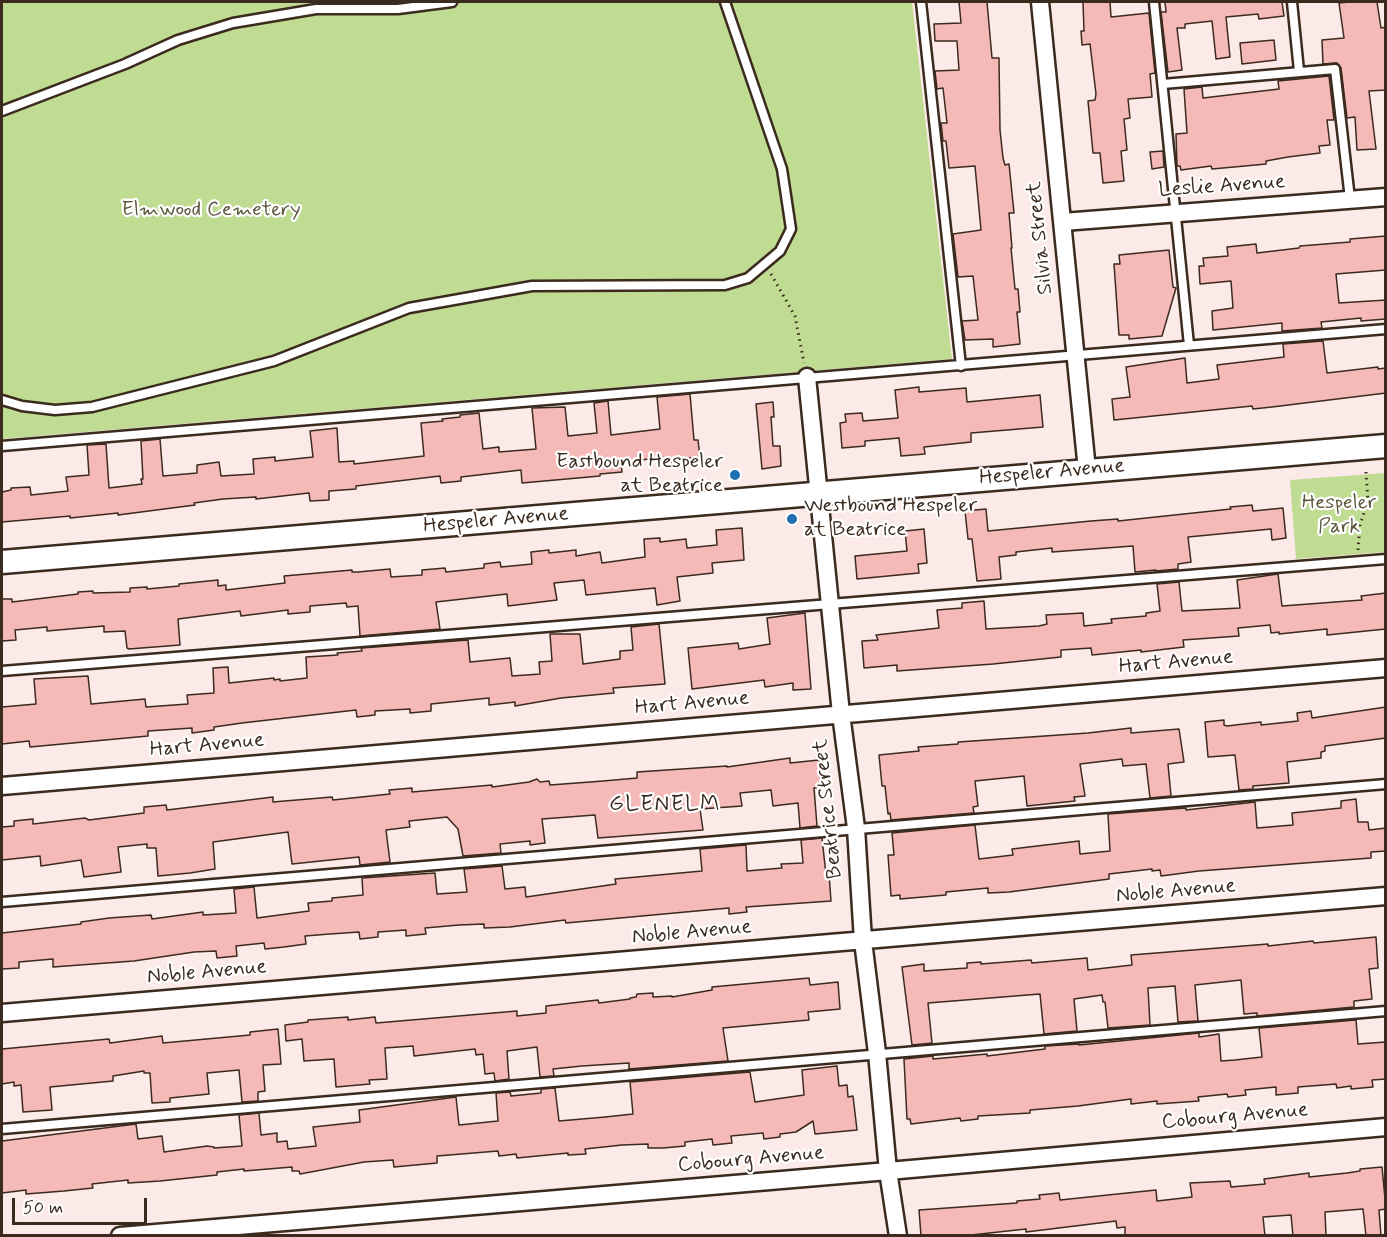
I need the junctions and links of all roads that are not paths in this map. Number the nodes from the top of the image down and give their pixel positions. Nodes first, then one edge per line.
1 (452, 2) edge
2 (725, 2) edge
3 (921, 2) edge
4 (1040, 2) edge
5 (1154, 2) edge
6 (1292, 2) edge
7 (1299, 70) junction
8 (1162, 84) junction
9 (2, 111) edge
10 (1386, 197) edge
11 (1350, 199) junction
12 (1176, 213) junction
13 (1063, 222) junction
14 (1386, 329) edge
15 (1189, 345) junction
16 (1076, 355) junction
17 (961, 366) junction
18 (807, 377) junction
19 (2, 400) edge
20 (2, 446) edge
21 (1386, 446) edge
22 (1087, 470) junction
23 (818, 494) junction
24 (1386, 559) edge
25 (2, 562) edge
26 (830, 603) junction
27 (1386, 668) edge
28 (2, 671) edge
29 (841, 714) junction
30 (1386, 784) edge
31 (2, 786) edge
32 (856, 828) junction
33 (1386, 896) edge
34 (2, 902) edge
35 (863, 941) junction
36 (1386, 1011) edge
37 (2, 1013) edge
38 (877, 1053) junction
39 (1386, 1126) edge
40 (2, 1129) edge
41 (888, 1171) junction
42 (120, 1236) edge
43 (898, 1236) edge

1 - 9 lane
2 - 19 lane
3 - 17 lane
4 - 13 street, Silvia Street
5 - 8 lane
6 - 7 lane
7 - 8 lane
7 - 11 lane
8 - 12 lane
10 - 11 street, Leslie Avenue
11 - 12 street, Leslie Avenue
12 - 13 street, Leslie Avenue
12 - 15 lane
13 - 16 street, Silvia Street
14 - 15 lane
15 - 16 lane
16 - 17 lane
16 - 22 street, Silvia Street
17 - 18 lane
18 - 20 lane
18 - 23 street, Beatrice Street
21 - 22 main road, Hespeler Avenue
22 - 23 main road, Hespeler Avenue
23 - 25 main road, Hespeler Avenue
23 - 26 street, Beatrice Street
24 - 26 lane
26 - 28 lane
26 - 29 street, Beatrice Street
27 - 29 street, Hart Avenue
29 - 31 street, Hart Avenue
29 - 32 street, Beatrice Street
30 - 32 lane
32 - 34 lane
32 - 35 street, Beatrice Street
33 - 35 street, Noble Avenue
35 - 37 street, Noble Avenue
35 - 38 street, Beatrice Street
36 - 38 lane
38 - 40 lane
38 - 41 street, Beatrice Street
39 - 41 street, Cobourg Avenue
41 - 42 street, Cobourg Avenue
41 - 43 street, Beatrice Street

